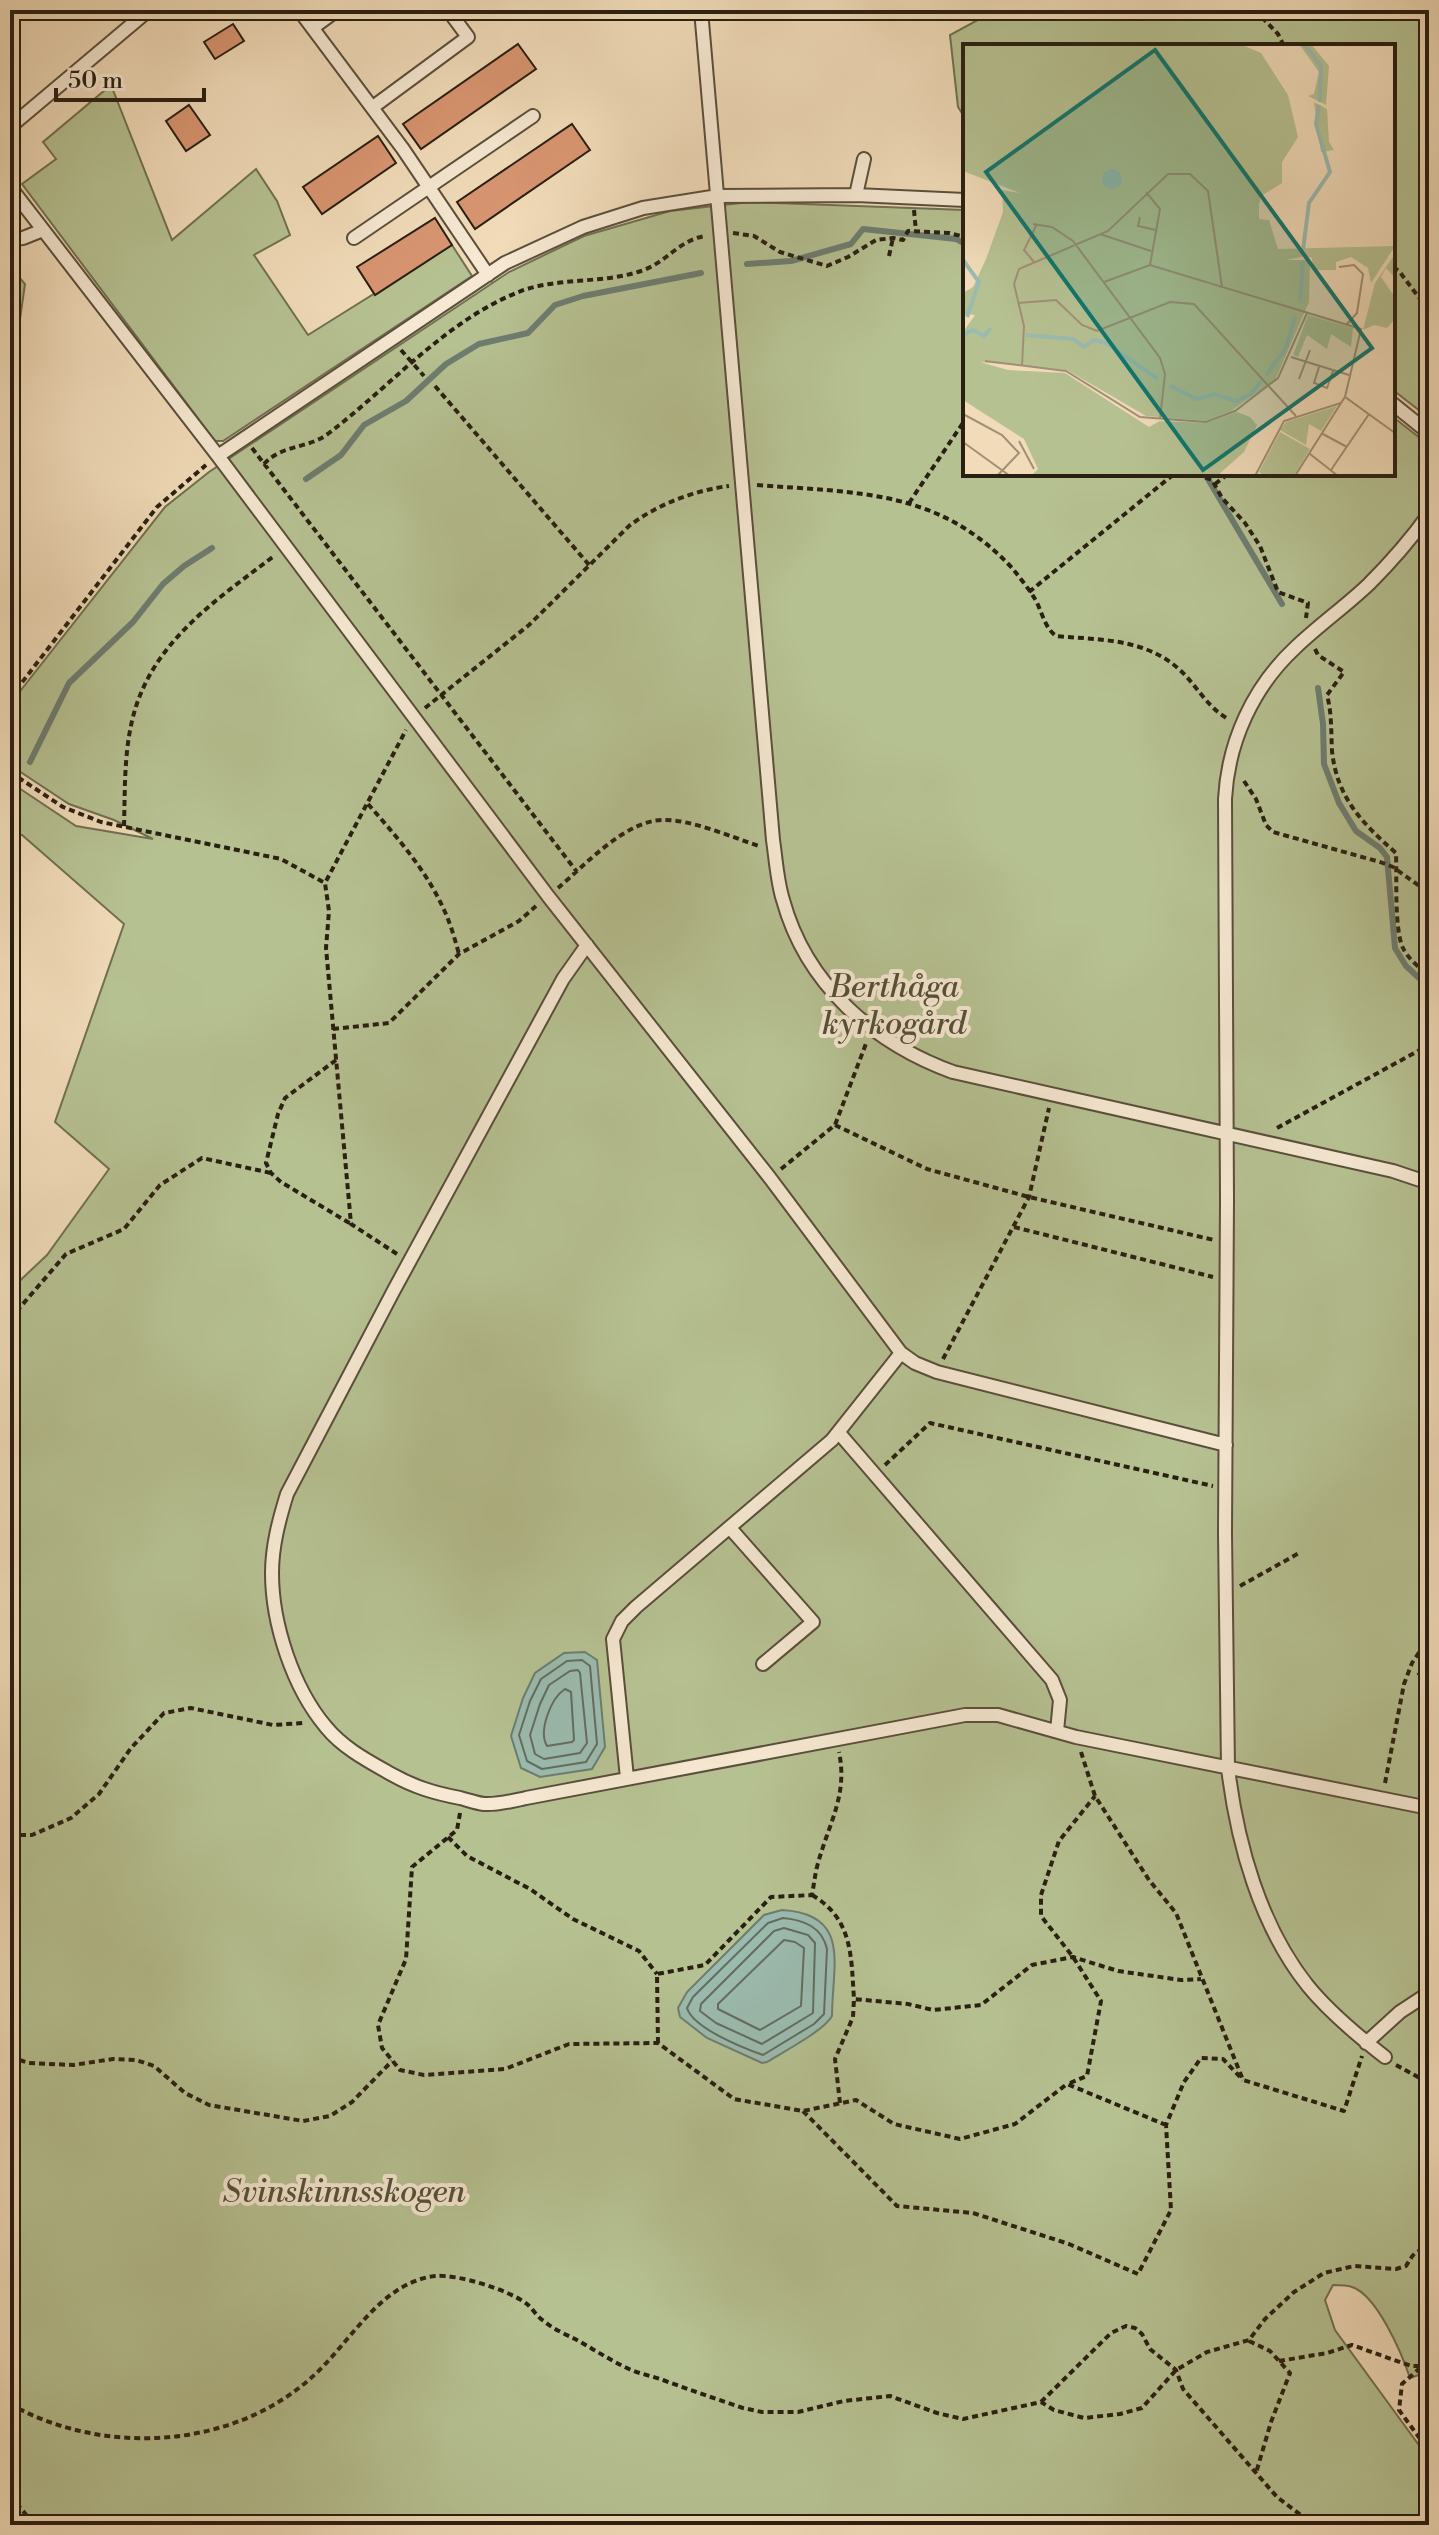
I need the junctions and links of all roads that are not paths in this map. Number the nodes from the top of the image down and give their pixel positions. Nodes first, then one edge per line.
1 (149, 10) edge
2 (299, 10) edge
3 (337, 10) edge
4 (448, 10) edge
5 (701, 10) edge
6 (314, 27) junction
7 (373, 107) junction
8 (533, 116) dead end
9 (10, 127) edge
10 (864, 159) dead end
11 (10, 187) edge
12 (429, 188) junction
13 (856, 195) junction
14 (718, 196) junction
15 (963, 200) edge
16 (43, 230) junction
17 (354, 238) dead end
18 (10, 239) edge
19 (488, 275) junction
20 (1395, 406) edge
21 (1429, 433) edge
22 (218, 456) junction
23 (1429, 514) edge
24 (587, 945) junction
25 (1226, 1133) junction
26 (1429, 1183) edge
27 (901, 1353) junction
28 (839, 1433) junction
29 (1226, 1445) junction
30 (730, 1528) junction
31 (763, 1664) dead end
32 (1057, 1731) junction
33 (1228, 1768) junction
34 (627, 1778) junction
35 (1429, 1808) edge
36 (1429, 1993) edge
37 (1366, 2043) junction
38 (1385, 2057) road end

1 - 9 lane
2 - 6 lane
3 - 6 lane
4 - 7 lane
5 - 14 lane
6 - 7 lane
7 - 12 lane
8 - 12 lane
10 - 13 lane
11 - 16 lane
12 - 17 lane
12 - 19 lane
13 - 14 lane
13 - 15 lane
14 - 19 lane
14 - 25 lane
16 - 18 lane
16 - 22 lane
19 - 22 lane
20 - 21 lane
22 - 24 lane
23 - 25 lane
24 - 27 lane
24 - 34 lane
25 - 26 lane
25 - 29 lane
27 - 28 lane
27 - 29 lane
28 - 30 lane
28 - 32 lane
29 - 33 lane
30 - 31 lane
30 - 34 lane
32 - 33 lane
32 - 34 lane
33 - 35 lane
33 - 37 lane
36 - 37 lane
37 - 38 lane

